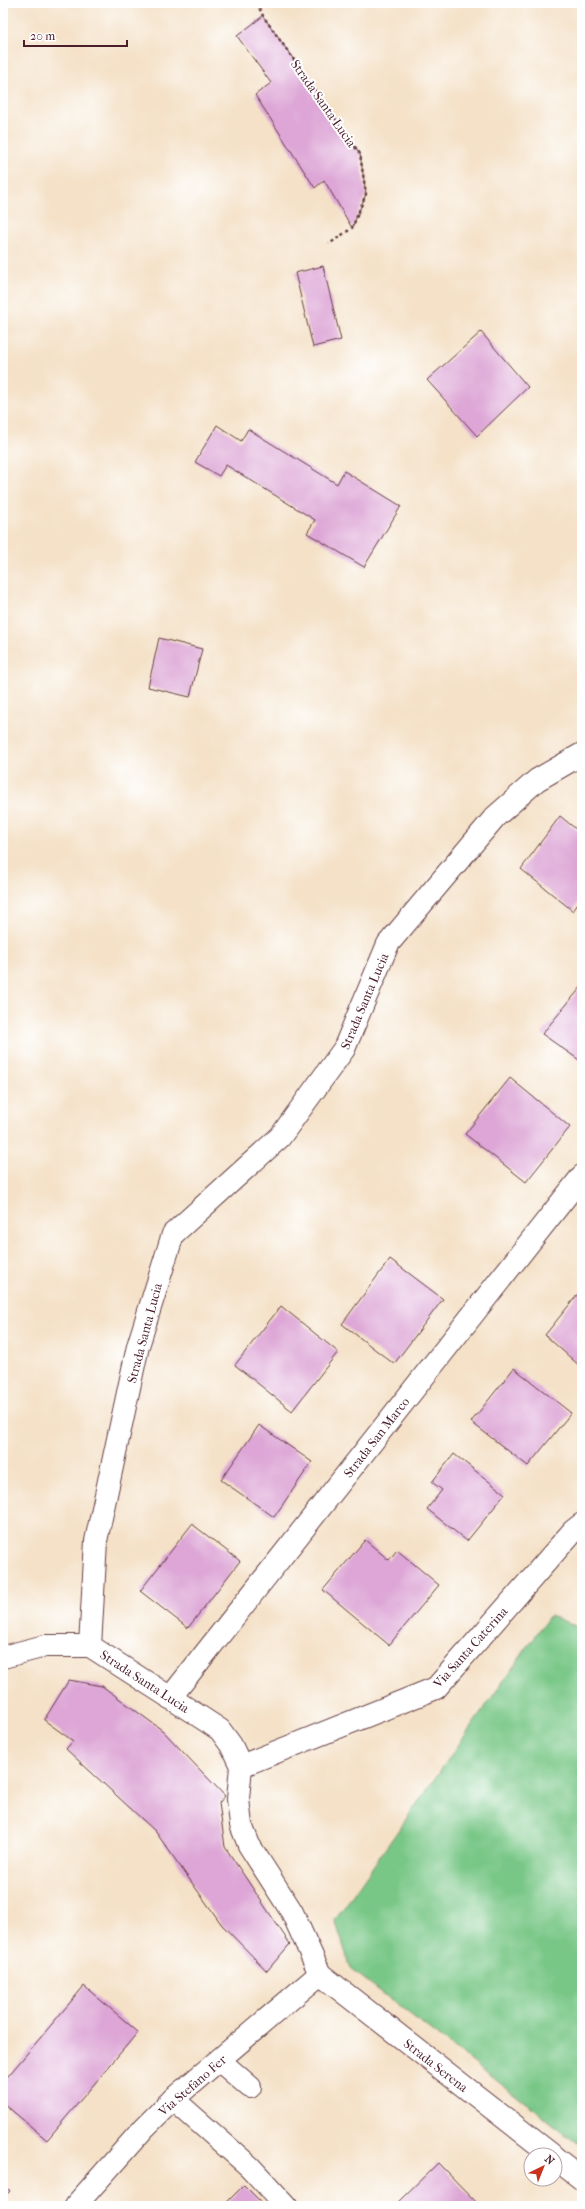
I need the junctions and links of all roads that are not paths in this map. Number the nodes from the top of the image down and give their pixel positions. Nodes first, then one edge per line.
1 (582, 754) edge
2 (582, 1176) edge
3 (582, 1524) edge
4 (90, 1646) junction
5 (3, 1657) edge
6 (170, 1698) junction
7 (241, 1766) junction
8 (320, 1974) junction
9 (220, 2061) junction
10 (250, 2087) dead end
11 (173, 2099) junction
12 (542, 2147) edge
13 (563, 2164) edge
14 (582, 2179) edge
15 (75, 2206) edge
16 (286, 2206) edge

1 - 4 street, Strada Santa Lucia
2 - 6 street, Strada San Marco
3 - 7 street, Via Santa Caterina
4 - 5 street
4 - 6 street, Strada Santa Lucia
6 - 7 street, Strada Santa Lucia
7 - 8 street
8 - 9 street, Via Stefano Fer
8 - 12 street, Strada Serena
9 - 10 street
9 - 11 street, Via Stefano Fer
11 - 15 street, Via Stefano Fer
11 - 16 street
13 - 14 street

